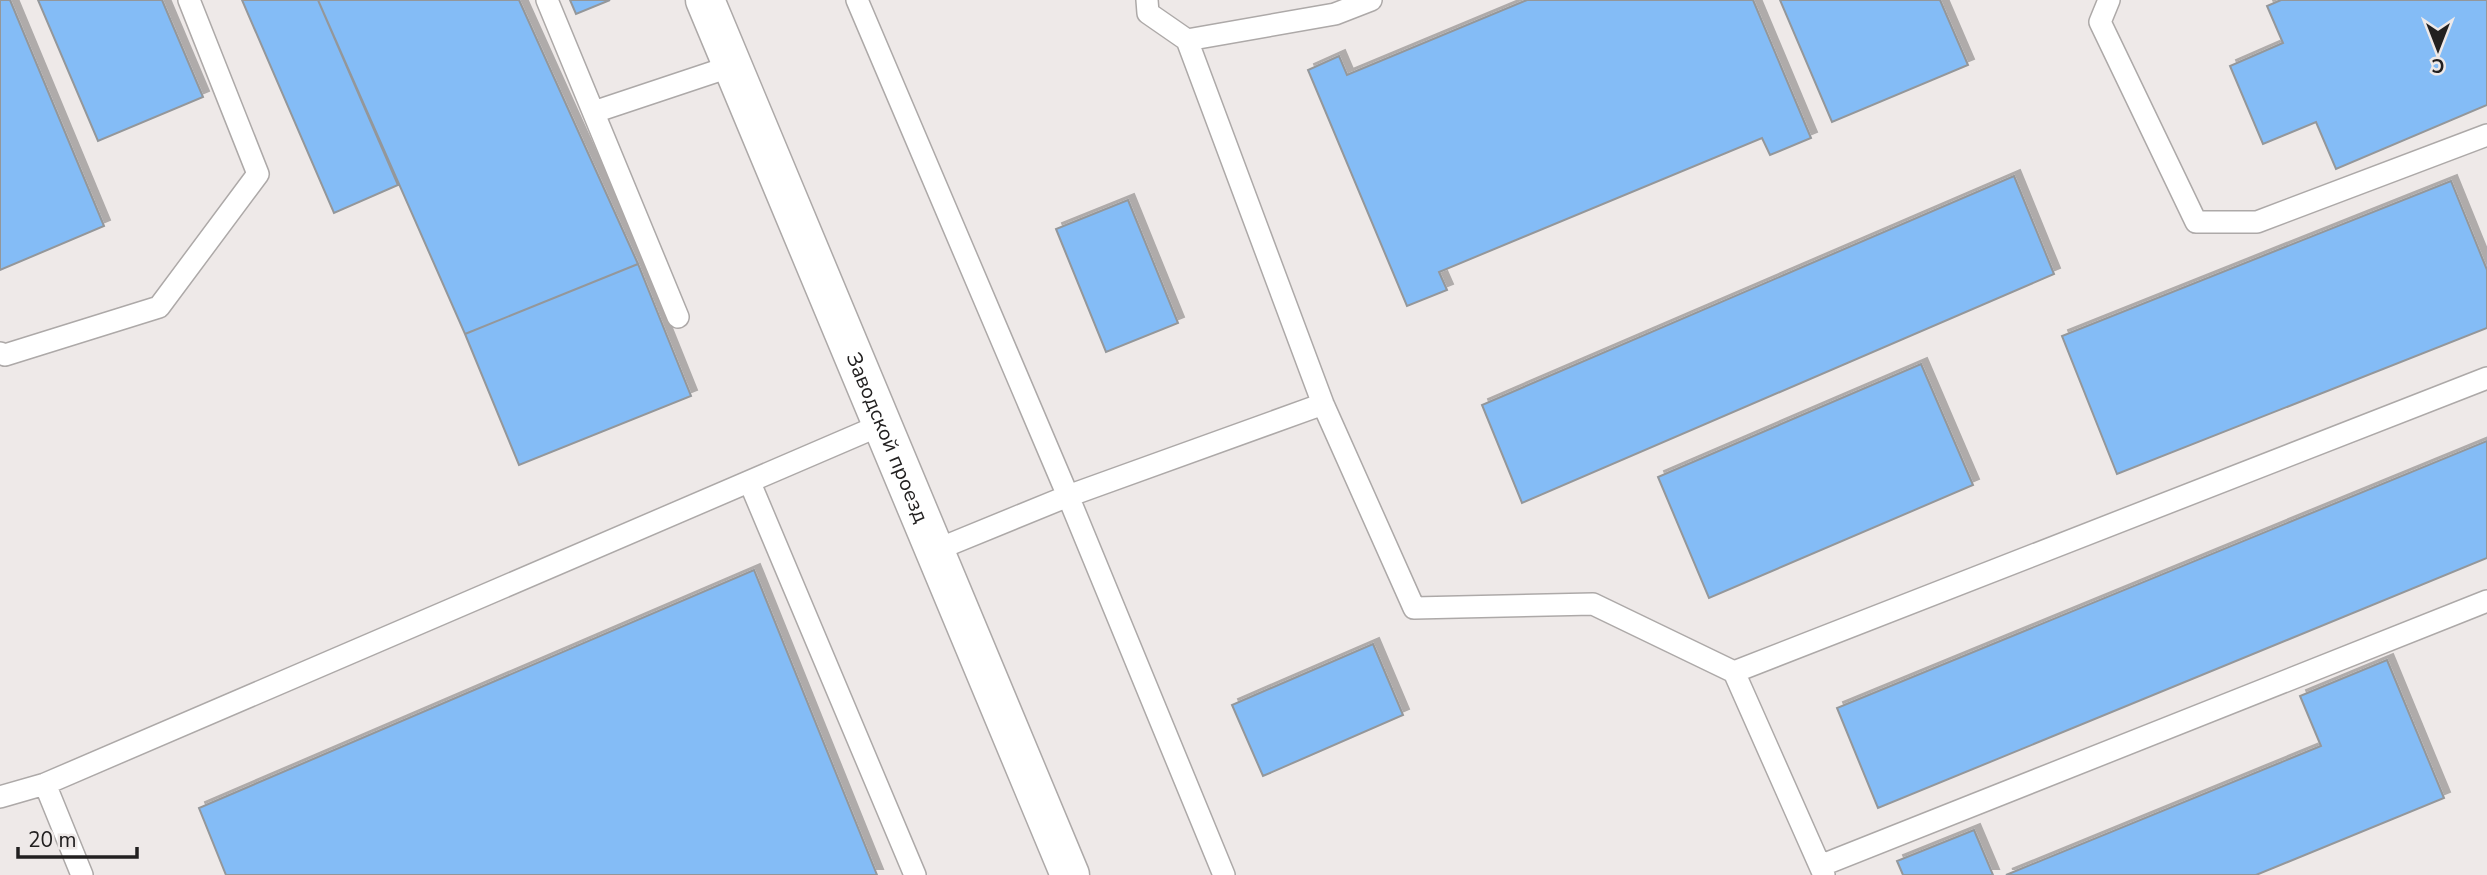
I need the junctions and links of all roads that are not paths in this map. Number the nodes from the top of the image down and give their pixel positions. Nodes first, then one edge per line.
1 (189, 0) edge
2 (547, 0) edge
3 (705, 0) edge
4 (857, 0) edge
5 (1147, 0) edge
6 (1371, 0) edge
7 (2109, 0) edge
8 (1187, 40) junction
9 (733, 66) junction
10 (594, 112) junction
11 (2487, 135) edge
12 (678, 317) dead end
13 (0, 353) edge
14 (2487, 379) edge
15 (1323, 404) junction
16 (883, 424) junction
17 (750, 483) junction
18 (1068, 496) junction
19 (936, 550) junction
20 (2487, 601) edge
21 (1734, 672) junction
22 (46, 784) junction
23 (0, 797) edge
24 (1822, 871) edge
25 (82, 875) edge
26 (915, 875) edge
27 (1070, 875) edge
28 (1224, 875) edge

1 - 13 lane
2 - 10 lane
3 - 9 street, Заводской проезд
4 - 18 lane
5 - 8 lane
6 - 8 lane
7 - 11 lane
8 - 15 lane
9 - 10 lane
9 - 16 street, Заводской проезд
10 - 12 lane
14 - 21 lane
15 - 18 lane
15 - 21 lane
16 - 17 lane
16 - 19 street, Заводской проезд
17 - 22 lane
17 - 26 lane
18 - 19 lane
18 - 28 lane
19 - 27 street, Заводской проезд
20 - 24 lane
21 - 24 lane
22 - 23 lane
22 - 25 lane

